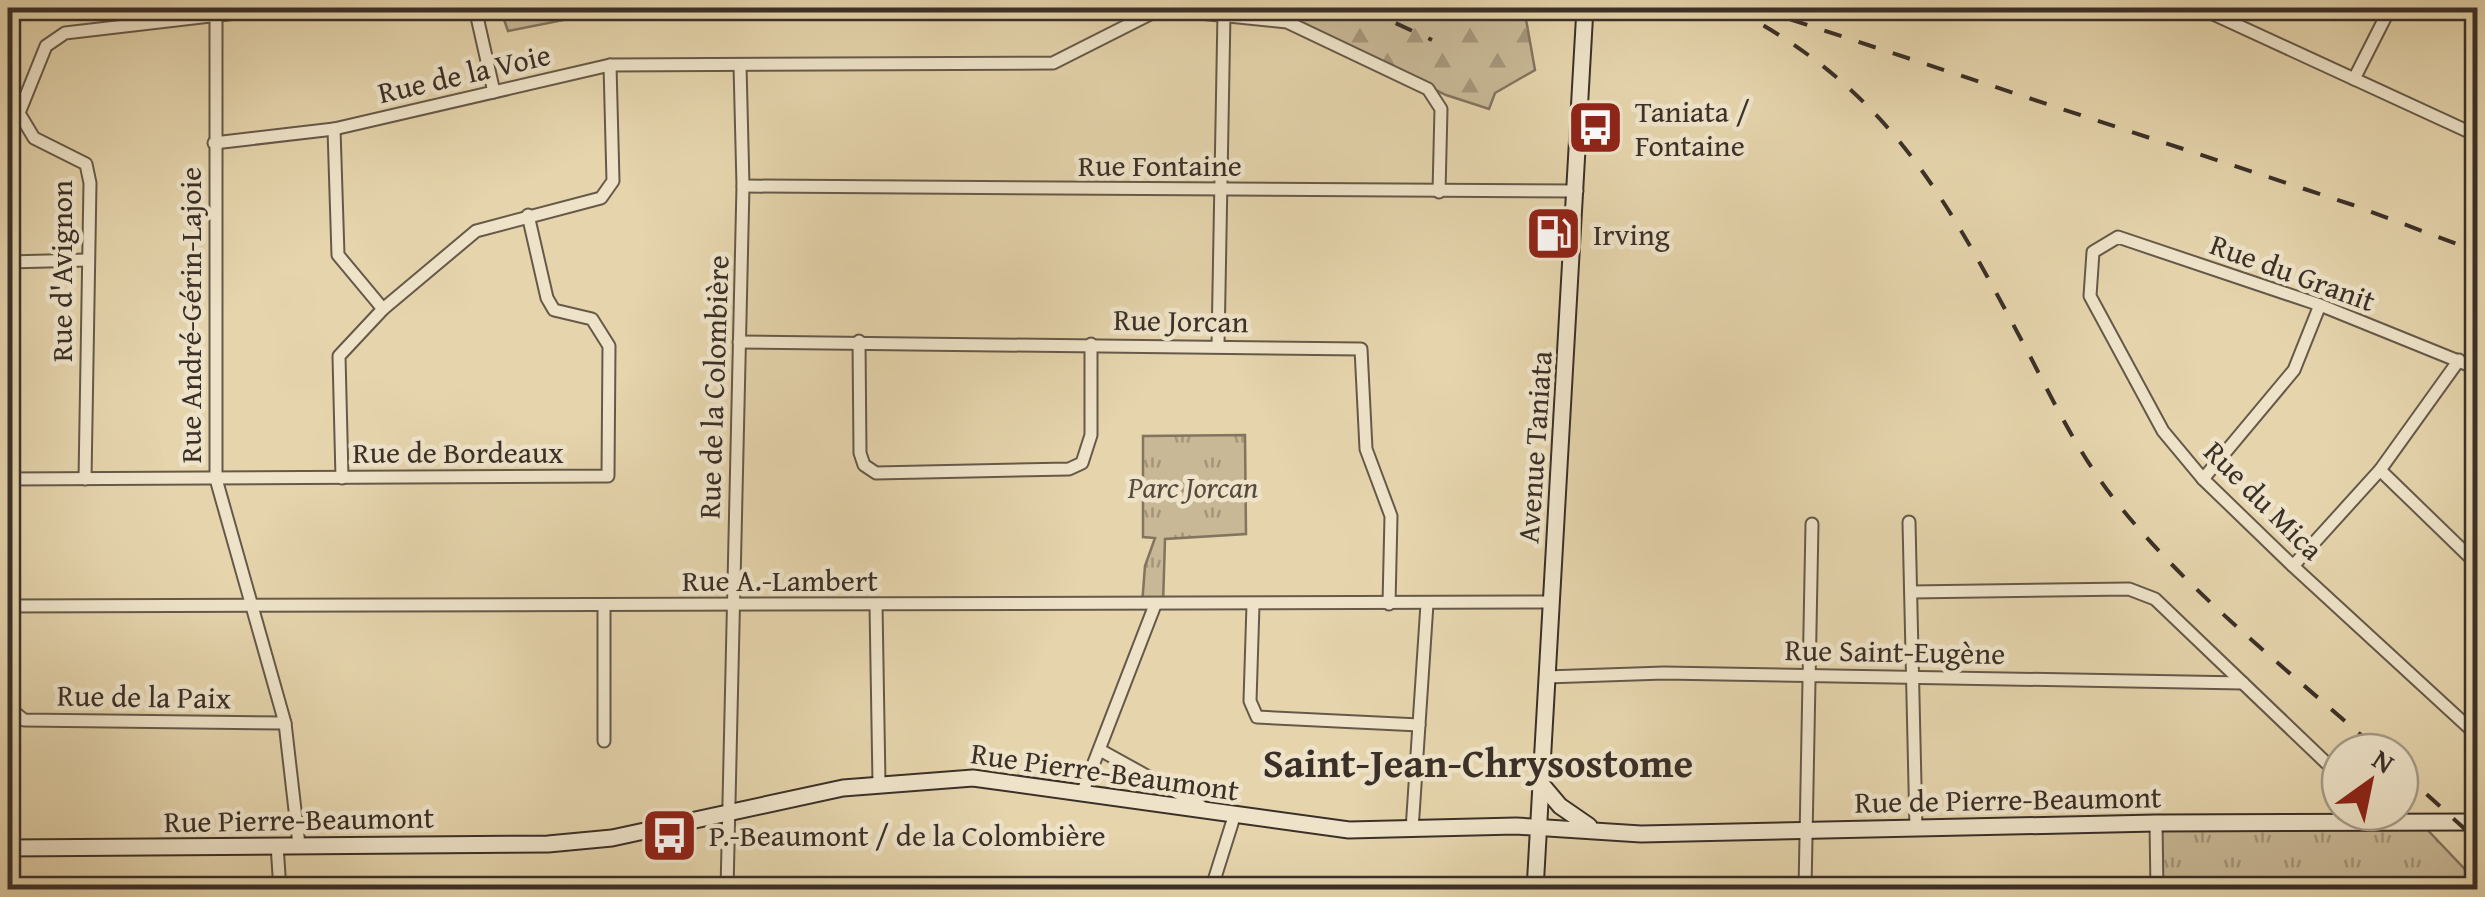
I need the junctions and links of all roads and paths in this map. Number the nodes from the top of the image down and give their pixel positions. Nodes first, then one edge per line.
1 (279, 8) edge
2 (475, 8) edge
3 (1585, 8) edge
4 (2200, 8) edge
5 (2390, 8) edge
6 (1224, 13) junction
7 (216, 15) junction
8 (610, 65) junction
9 (740, 65) junction
10 (2354, 79) junction
11 (494, 92) junction
12 (334, 129) junction
13 (2478, 136) edge
14 (214, 143) junction
15 (743, 186) junction
16 (1222, 190) junction
17 (1577, 191) junction
18 (1438, 192) junction
19 (528, 214) junction
20 (2093, 252) joint
21 (87, 260) junction
22 (8, 262) edge
23 (2320, 305) junction
24 (383, 309) junction
25 (859, 341) junction
26 (739, 342) junction
27 (1090, 344) junction
28 (1218, 345) junction
29 (2459, 360) junction
30 (2478, 368) edge
31 (2380, 470) junction
32 (216, 478) junction
33 (342, 478) junction
34 (2203, 478) junction
35 (8, 479) edge
36 (85, 479) junction
37 (1909, 522) dead end
38 (1812, 524) dead end
39 (2478, 565) edge
40 (2293, 566) junction
41 (1910, 592) junction
42 (1552, 602) junction
43 (1156, 604) junction
44 (1253, 604) junction
45 (1389, 604) junction
46 (1427, 604) junction
47 (604, 605) junction
48 (732, 605) junction
49 (876, 605) junction
50 (8, 606) edge
51 (252, 606) junction
52 (1808, 674) junction
53 (1913, 676) junction
54 (1546, 677) junction
55 (2243, 683) junction
56 (8, 707) edge
57 (285, 723) junction
58 (1419, 726) junction
59 (2478, 736) edge
60 (604, 741) dead end
61 (1100, 750) junction
62 (2320, 757) edge
63 (879, 782) junction
64 (1544, 787) junction
65 (1083, 792) junction
66 (726, 812) junction
67 (1213, 813) junction
68 (1234, 816) junction
69 (2320, 819) edge
70 (2420, 819) edge
71 (2478, 822) edge
72 (2156, 823) junction
73 (1541, 828) junction
74 (1593, 828) junction
75 (1916, 828) junction
76 (1412, 830) junction
77 (1806, 831) junction
78 (276, 845) junction
79 (298, 845) junction
80 (8, 848) edge
81 (280, 890) edge
82 (727, 890) edge
83 (1210, 890) edge
84 (1536, 890) edge
85 (1805, 890) edge
86 (2157, 890) edge

1 - 7 street, Rue d'Avignon
2 - 11 street
3 - 17 main road, Avenue Taniata
4 - 10 street
5 - 10 street
6 - 9 street, Rue de la Voie
6 - 16 street
6 - 18 street, Rue de la Voie
7 - 14 street, Rue André-Gérin-Lajoie
7 - 21 street, Rue d'Avignon
8 - 9 street, Rue de la Voie
8 - 11 street, Rue de la Voie
8 - 19 street
9 - 15 street, Rue de la Colombière
10 - 13 street
11 - 12 street, Rue de la Voie
12 - 14 street, Rue de la Voie
12 - 24 street
14 - 32 street, Rue André-Gérin-Lajoie
15 - 16 street, Rue Fontaine
15 - 26 street, Rue de la Colombière
16 - 18 street, Rue Fontaine
16 - 28 street
17 - 18 street, Rue Fontaine
17 - 42 main road, Avenue Taniata
19 - 24 street
19 - 33 street, Rue de Bordeaux
20 - 23 street, Rue du Granit
20 - 34 street, Rue du Mica
21 - 22 street
21 - 36 street, Rue d'Avignon
23 - 29 street, Rue du Granit
23 - 34 street
24 - 33 street
25 - 26 street, Rue Jorcan
25 - 27 street, Rue Jorcan
25 - 27 street
26 - 48 street, Rue de la Colombière
27 - 28 street, Rue Jorcan
28 - 45 street, Rue Jorcan
29 - 30 street, Rue du Granit
29 - 31 street
31 - 39 street
31 - 40 street
32 - 33 street, Rue de Bordeaux
32 - 36 street, Rue de Bordeaux
32 - 51 street, Rue André-Gérin-Lajoie
34 - 40 street, Rue du Mica
35 - 36 street, Rue de Bordeaux
37 - 41 street
38 - 52 street
40 - 59 street, Rue du Mica
41 - 53 street
41 - 55 street
42 - 46 street, Rue A.-Lambert
42 - 54 main road, Avenue Taniata
43 - 44 street, Rue A.-Lambert
43 - 49 street, Rue A.-Lambert
43 - 61 street
44 - 45 street, Rue A.-Lambert
44 - 58 street
45 - 46 street, Rue A.-Lambert
46 - 58 street
47 - 48 street, Rue A.-Lambert
47 - 51 street, Rue A.-Lambert
47 - 60 street
48 - 49 street, Rue A.-Lambert
48 - 66 street, Rue de la Colombière
49 - 63 street
50 - 51 street, Rue A.-Lambert
51 - 57 street, Rue André-Gérin-Lajoie
52 - 53 street, Rue Saint-Eugène
52 - 54 street, Rue Saint-Eugène
52 - 77 street
53 - 55 street, Rue Saint-Eugène
53 - 75 street
54 - 64 main road, Avenue Taniata
55 - 62 street
56 - 57 street, Rue de la Paix
57 - 79 street, Rue André-Gérin-Lajoie
58 - 76 street
61 - 65 street
61 - 67 street
63 - 65 main road, Rue Pierre-Beaumont
63 - 66 main road, Rue Pierre-Beaumont
64 - 73 main road, Avenue Taniata
64 - 74 main road
65 - 67 main road, Rue Pierre-Beaumont
66 - 79 main road, Rue Pierre-Beaumont
66 - 82 street, Rue de la Colombière
67 - 68 main road, Rue Pierre-Beaumont
68 - 76 main road, Rue Pierre-Beaumont
68 - 83 street
69 - 72 main road, Rue de Pierre-Beaumont
70 - 71 main road, Rue de Pierre-Beaumont
72 - 75 main road, Rue de Pierre-Beaumont
72 - 86 street
73 - 74 main road, Rue de Pierre-Beaumont
73 - 76 main road, Rue Pierre-Beaumont
73 - 84 main road, Avenue Taniata
74 - 77 main road, Rue de Pierre-Beaumont
75 - 77 main road, Rue de Pierre-Beaumont
77 - 85 street
78 - 79 main road, Rue Pierre-Beaumont
78 - 80 main road, Rue Pierre-Beaumont
78 - 81 street

